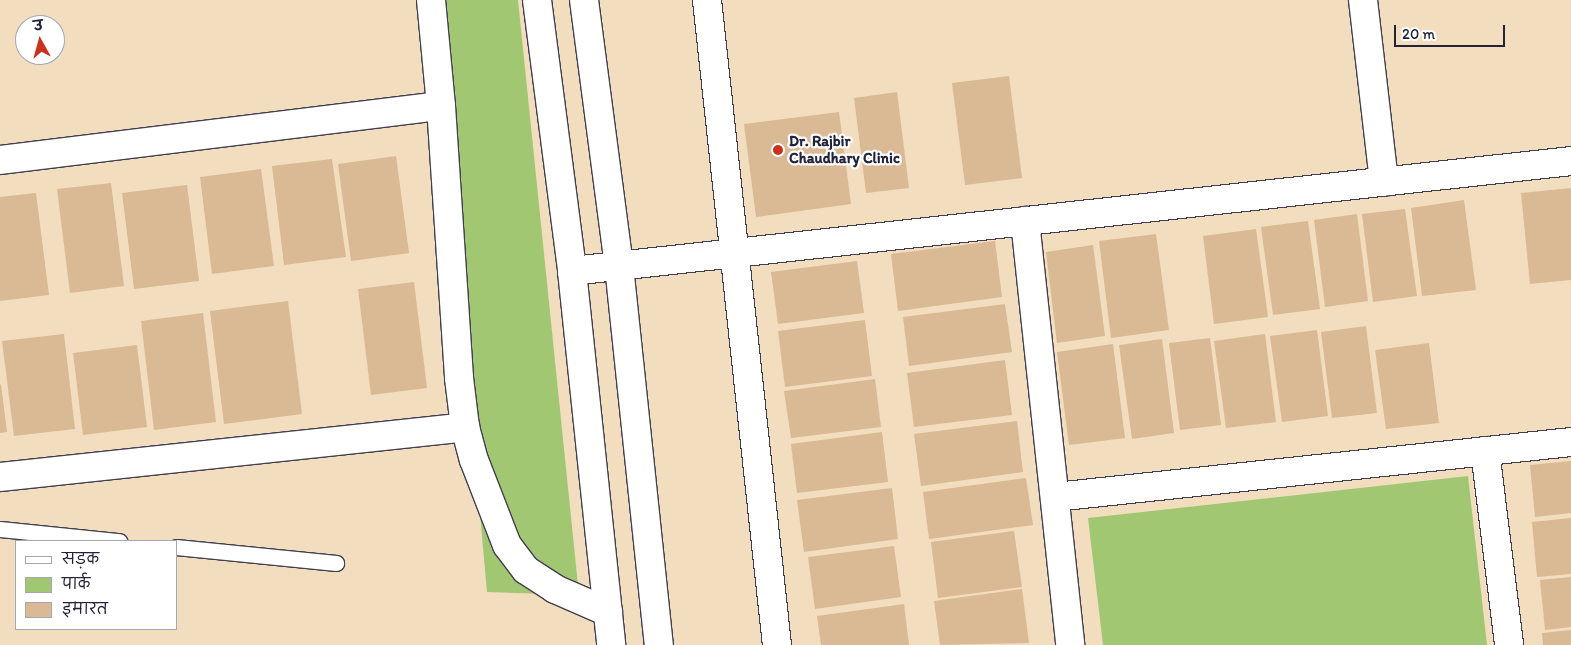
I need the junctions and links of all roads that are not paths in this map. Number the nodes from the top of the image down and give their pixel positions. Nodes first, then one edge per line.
1 (431, 0) edge
2 (537, 0) edge
3 (584, 0) edge
4 (707, 0) edge
5 (1363, 0) edge
6 (441, 106) junction
7 (0, 160) edge
8 (1571, 161) edge
9 (1384, 182) junction
10 (1024, 222) junction
11 (734, 253) junction
12 (619, 266) junction
13 (572, 271) junction
14 (465, 427) junction
15 (1571, 442) edge
16 (1485, 451) junction
17 (0, 477) edge
18 (1055, 497) junction
19 (0, 529) edge
20 (110, 540) edge
21 (178, 547) edge
22 (336, 563) dead end
23 (608, 612) junction
24 (611, 645) edge
25 (659, 645) edge
26 (777, 645) edge
27 (1070, 645) edge
28 (1509, 645) edge

1 - 6 street
2 - 13 street
3 - 12 street
4 - 11 street
5 - 9 street
6 - 7 street
6 - 14 street
8 - 9 street
9 - 10 street
10 - 11 street
10 - 18 street
11 - 12 street
11 - 26 street
12 - 13 street
12 - 25 street
13 - 23 street
14 - 17 street
14 - 23 street
15 - 16 street
16 - 18 street
16 - 28 street
18 - 27 street
19 - 20 lane
21 - 22 lane
23 - 24 street

